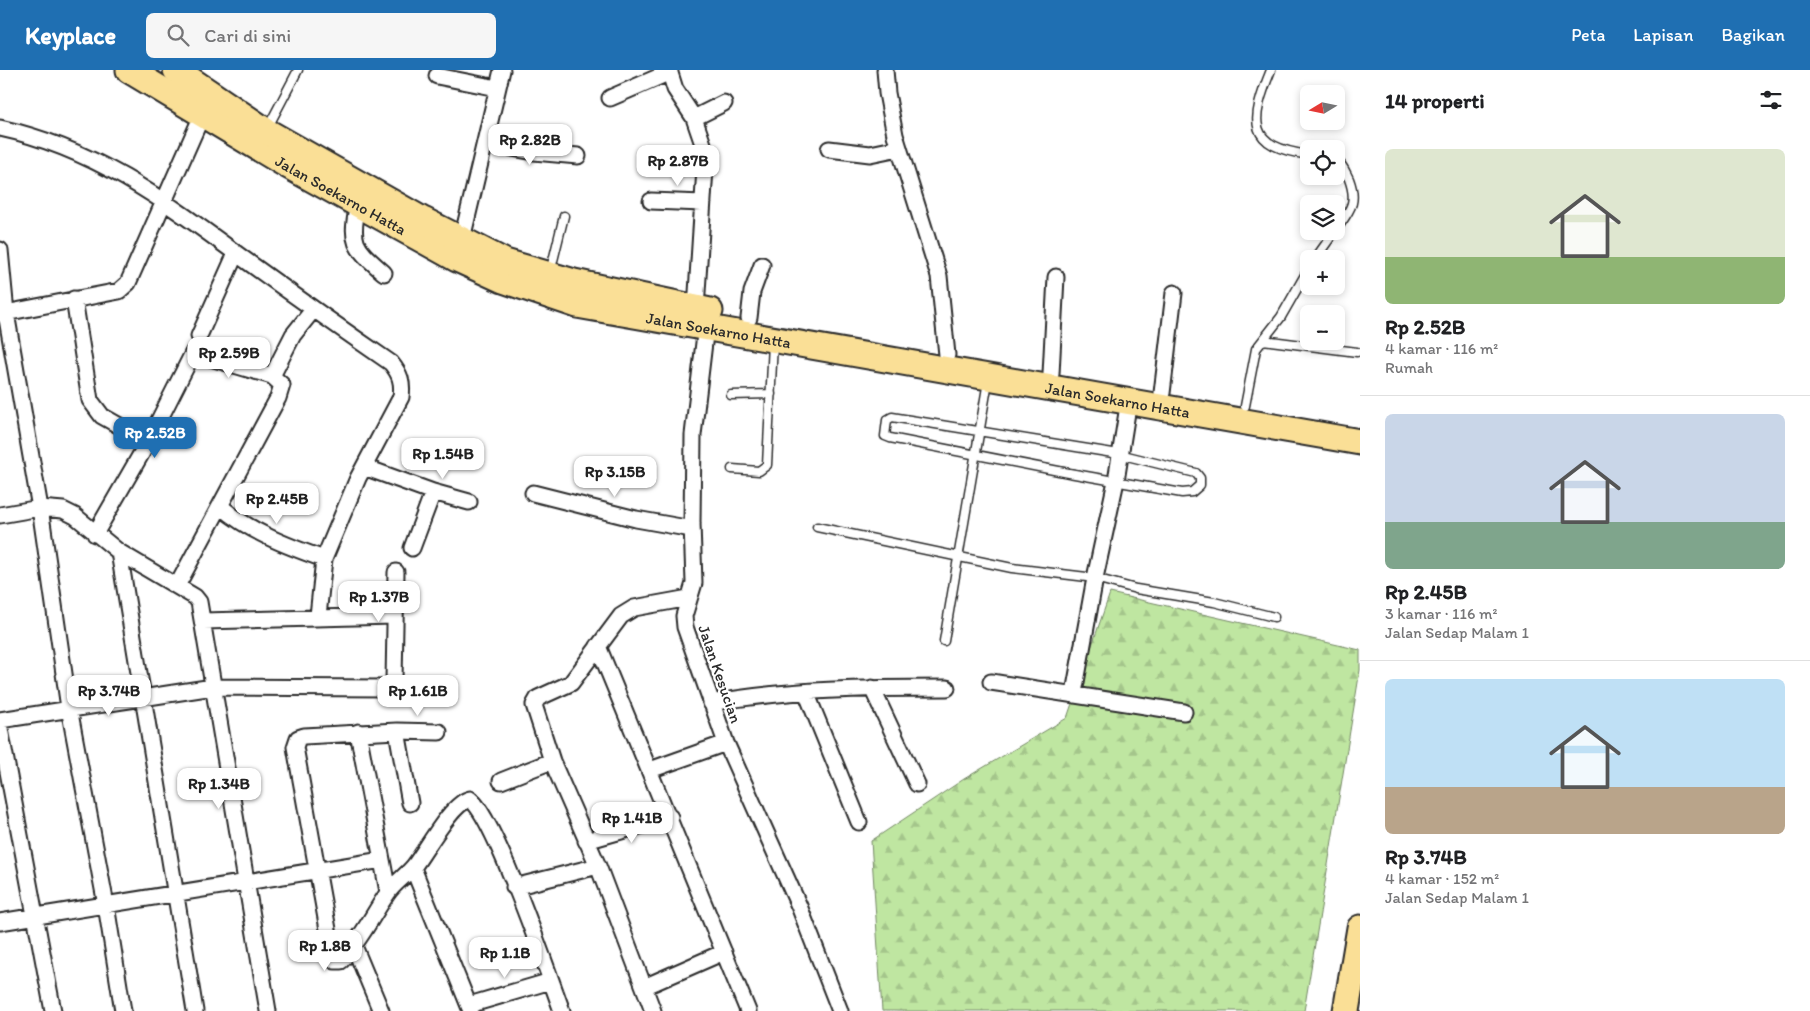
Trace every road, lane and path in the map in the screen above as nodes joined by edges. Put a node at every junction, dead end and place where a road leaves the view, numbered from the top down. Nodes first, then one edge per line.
1 (129, 70) edge
2 (298, 70) edge
3 (502, 70) edge
4 (885, 70) edge
5 (1271, 70) edge
6 (669, 71) edge
7 (188, 74) edge
8 (437, 76) dead end
9 (497, 88) junction
10 (610, 98) dead end
11 (724, 103) dead end
12 (203, 113) junction
13 (694, 118) junction
14 (0, 128) edge
15 (266, 131) junction
16 (486, 142) junction
17 (899, 148) junction
18 (829, 149) dead end
19 (1300, 153) edge
20 (578, 156) dead end
21 (1345, 170) edge
22 (166, 201) junction
23 (651, 201) dead end
24 (703, 203) junction
25 (358, 205) junction
26 (564, 216) dead end
27 (1345, 216) edge
28 (462, 239) junction
29 (0, 250) edge
30 (236, 252) junction
31 (762, 265) dead end
32 (384, 273) dead end
33 (549, 275) junction
34 (1056, 277) dead end
35 (1300, 284) edge
36 (1174, 293) dead end
37 (74, 299) junction
38 (313, 310) junction
39 (3, 313) edge
40 (701, 317) junction
41 (749, 318) junction
42 (199, 336) dead end
43 (773, 339) junction
44 (1263, 340) junction
45 (1357, 352) dead end
46 (947, 355) junction
47 (1050, 374) junction
48 (272, 376) junction
49 (989, 378) junction
50 (1162, 392) junction
51 (771, 394) junction
52 (731, 395) dead end
53 (1128, 400) junction
54 (1245, 406) junction
55 (1360, 426) edge
56 (978, 431) junction
57 (148, 442) junction
58 (1360, 442) edge
59 (975, 454) junction
60 (1119, 454) junction
61 (364, 467) junction
62 (732, 469) dead end
63 (1116, 481) junction
64 (433, 492) junction
65 (533, 493) dead end
66 (469, 502) dead end
67 (220, 506) junction
68 (40, 508) junction
69 (0, 515) edge
70 (817, 527) dead end
71 (692, 529) junction
72 (95, 534) junction
73 (412, 548) dead end
74 (119, 552) junction
75 (957, 557) junction
76 (324, 559) junction
77 (396, 572) dead end
78 (1094, 578) junction
79 (177, 586) junction
80 (689, 598) junction
81 (318, 616) junction
82 (394, 616) junction
83 (1274, 617) dead end
84 (203, 621) junction
85 (944, 641) dead end
86 (598, 646) junction
87 (991, 682) dead end
88 (213, 687) junction
89 (872, 688) junction
90 (947, 688) dead end
91 (806, 692) junction
92 (1074, 693) junction
93 (142, 696) junction
94 (711, 703) junction
95 (69, 708) junction
96 (1184, 712) dead end
97 (0, 720) edge
98 (0, 729) edge
99 (397, 731) junction
100 (358, 732) junction
101 (439, 732) dead end
102 (726, 743) junction
103 (552, 761) junction
104 (650, 770) junction
105 (502, 781) dead end
106 (917, 784) dead end
107 (410, 803) dead end
108 (670, 818) junction
109 (859, 822) dead end
110 (586, 841) junction
111 (382, 860) junction
112 (598, 866) junction
113 (413, 868) junction
114 (317, 870) junction
115 (246, 882) junction
116 (514, 886) junction
117 (388, 892) junction
118 (174, 893) junction
119 (106, 905) junction
120 (34, 917) junction
121 (0, 922) edge
122 (1360, 928) edge
123 (354, 946) junction
124 (724, 952) junction
125 (551, 981) junction
126 (644, 987) junction
127 (470, 1008) edge
128 (648, 1010) edge
129 (53, 1011) edge
130 (123, 1011) edge
131 (195, 1011) edge
132 (268, 1011) edge
133 (381, 1011) edge
134 (562, 1011) edge
135 (748, 1011) edge
136 (840, 1011) edge
137 (1346, 1011) edge

1 - 12 highway, Jalan Soekarno Hatta
2 - 15 lane
3 - 9 street
4 - 17 street
5 - 19 lane
6 - 10 street
6 - 13 street, Jalan Kesucian
7 - 15 highway, Jalan Soekarno Hatta
8 - 9 street
9 - 16 street
11 - 13 street
12 - 22 street
12 - 25 highway, Jalan Soekarno Hatta
13 - 24 street, Jalan Kesucian
14 - 22 street
15 - 28 highway, Jalan Soekarno Hatta
16 - 20 street
16 - 28 street
17 - 18 street
17 - 46 street
21 - 27 lane
22 - 30 street
22 - 37 street
23 - 24 street
24 - 40 street, Jalan Kesucian
25 - 32 street
25 - 40 highway, Jalan Soekarno Hatta
26 - 33 lane
28 - 33 highway, Jalan Soekarno Hatta
29 - 39 street
30 - 38 street
30 - 42 street
31 - 41 street
33 - 40 highway, Jalan Soekarno Hatta
34 - 47 street
35 - 44 lane
36 - 50 street
37 - 39 street
37 - 57 street
38 - 48 street
38 - 61 street
39 - 68 street
40 - 41 highway, Jalan Soekarno Hatta
40 - 43 highway, Jalan Soekarno Hatta
40 - 71 street, Jalan Kesucian
41 - 46 highway, Jalan Soekarno Hatta
43 - 49 highway, Jalan Soekarno Hatta
43 - 51 lane
44 - 45 lane
44 - 54 lane
46 - 47 highway, Jalan Soekarno Hatta
47 - 50 highway, Jalan Soekarno Hatta
48 - 57 street
48 - 67 street
49 - 53 highway, Jalan Soekarno Hatta
49 - 56 lane
50 - 54 highway, Jalan Soekarno Hatta
51 - 52 lane
51 - 62 lane
53 - 58 highway, Jalan Soekarno Hatta
53 - 60 street
54 - 55 highway, Jalan Soekarno Hatta
56 - 59 lane
56 - 59 lane
56 - 60 lane
57 - 72 street
59 - 63 lane
59 - 75 lane
60 - 63 street
60 - 63 lane
61 - 64 street
61 - 76 street
63 - 78 street
64 - 66 street
64 - 73 street
65 - 71 street
67 - 76 street
67 - 79 street
68 - 69 street
68 - 72 street
68 - 95 street
70 - 75 lane
71 - 80 street, Jalan Kesucian
72 - 74 street
74 - 79 street
74 - 93 street
75 - 78 lane
75 - 85 lane
76 - 81 street
77 - 82 street
78 - 83 lane
78 - 92 street
79 - 84 street
80 - 86 street
80 - 94 street, Jalan Kesucian
81 - 82 street
81 - 84 street
82 - 88 street
84 - 88 street
86 - 103 street
86 - 104 street
87 - 92 street
88 - 93 street
88 - 115 street
89 - 90 street
89 - 91 street
89 - 106 street
91 - 94 street
91 - 109 street
92 - 96 street
93 - 95 street
93 - 118 street
94 - 102 street, Jalan Kesucian
95 - 97 street
95 - 119 street
98 - 120 street
99 - 100 street
99 - 101 street
99 - 107 street
100 - 111 street
100 - 114 street
102 - 104 street
102 - 136 street, Jalan Kesucian
103 - 105 street
103 - 110 street
104 - 108 street
108 - 110 street
108 - 124 street
110 - 112 street
111 - 114 street
111 - 117 street
112 - 116 street
112 - 126 street
113 - 116 street
113 - 117 street
113 - 127 street
114 - 115 street
114 - 123 street
115 - 118 street
115 - 132 street
116 - 125 street
117 - 123 street
118 - 119 street
118 - 131 street
119 - 120 street
119 - 130 street
120 - 121 street
120 - 129 street
122 - 137 highway
123 - 133 street
124 - 126 street
124 - 135 street
125 - 127 street
125 - 134 street
126 - 128 street

